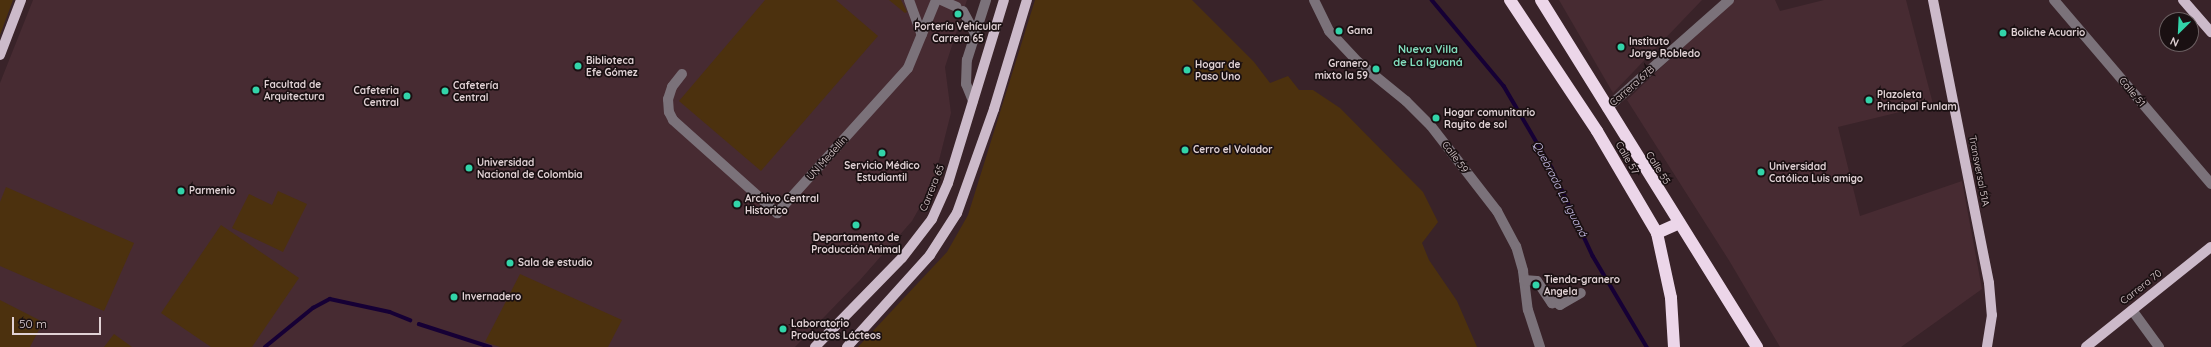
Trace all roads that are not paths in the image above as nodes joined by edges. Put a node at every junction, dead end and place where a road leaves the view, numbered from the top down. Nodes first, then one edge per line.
1 (21, 0) edge
2 (909, 0) edge
3 (936, 0) edge
4 (941, 0) edge
5 (986, 0) edge
6 (1004, 0) edge
7 (1027, 0) edge
8 (1314, 0) edge
9 (1510, 0) edge
10 (1541, 0) edge
11 (1729, 0) edge
12 (1933, 0) edge
13 (2054, 0) edge
14 (2184, 0) edge
15 (2211, 32) edge
16 (975, 34) junction
17 (922, 35) junction
18 (0, 56) edge
19 (682, 74) dead end
20 (973, 101) junction
21 (1607, 108) junction
22 (2211, 184) edge
23 (1679, 223) junction
24 (1657, 234) junction
25 (2211, 247) edge
26 (1524, 280) junction
27 (1580, 293) dead end
28 (2132, 310) junction
29 (816, 347) edge
30 (847, 347) edge
31 (1540, 347) edge
32 (1674, 347) edge
33 (1757, 347) edge
34 (1987, 347) edge
35 (2086, 347) edge
36 (2158, 347) edge

1 - 18 main road
2 - 17 street
3 - 17 street
4 - 16 street
5 - 16 street
6 - 20 main road, Carrera 65
7 - 30 main road
8 - 26 street, Calle 59
9 - 24 highway, Calle 57
10 - 21 highway, Calle 55
11 - 21 street, Carrera 67B
12 - 34 main road, Transversal 51A
13 - 22 street, Calle 51
14 - 15 main road
16 - 20 street
17 - 19 street, UN Medellín
20 - 29 main road, Carrera 65
21 - 23 highway, Calle 55
23 - 24 highway
23 - 33 highway, Calle 55
24 - 32 highway, Calle 57
25 - 28 main road, Carrera 70
26 - 27 street
26 - 31 street, Calle 59
28 - 35 main road, Carrera 70
28 - 36 street

